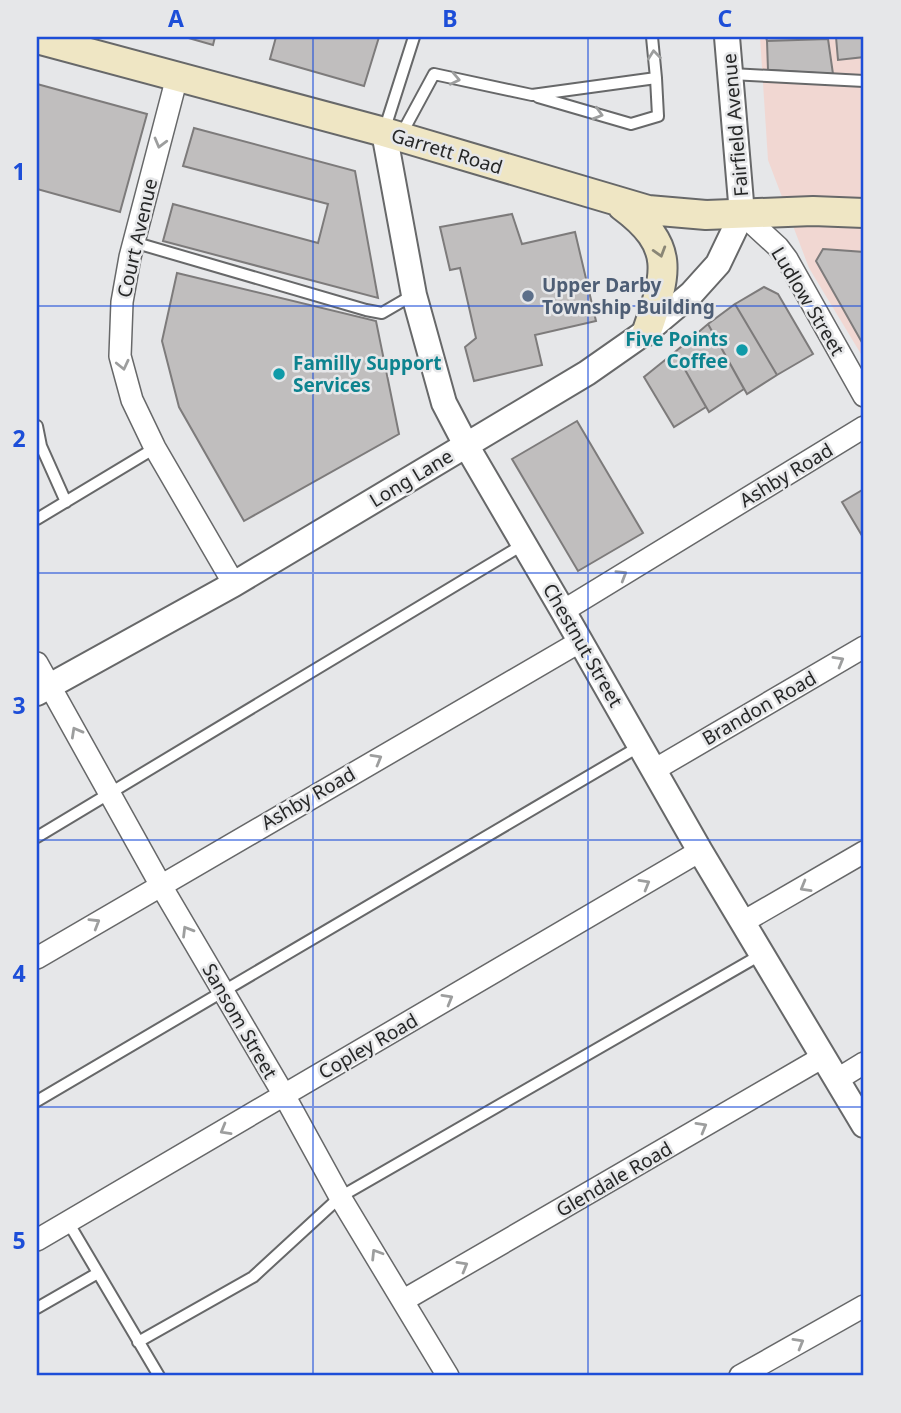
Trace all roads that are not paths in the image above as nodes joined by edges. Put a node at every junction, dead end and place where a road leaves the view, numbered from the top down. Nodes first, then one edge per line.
1 (414, 37) edge
2 (652, 37) edge
3 (727, 37) edge
4 (37, 39) edge
5 (731, 74) junction
6 (177, 77) junction
7 (656, 78) junction
8 (864, 81) edge
9 (532, 95) junction
10 (391, 135) junction
11 (617, 202) junction
12 (864, 213) edge
13 (742, 214) junction
14 (133, 242) junction
15 (414, 295) junction
16 (647, 331) junction
17 (864, 396) edge
18 (37, 426) edge
19 (864, 427) edge
20 (466, 445) junction
21 (155, 448) junction
22 (65, 502) junction
23 (37, 519) edge
24 (524, 544) junction
25 (234, 584) junction
26 (563, 611) junction
27 (581, 641) junction
28 (864, 647) edge
29 (37, 663) edge
30 (43, 689) edge
31 (640, 746) junction
32 (654, 770) junction
33 (110, 794) junction
34 (37, 836) edge
35 (700, 851) junction
36 (864, 852) edge
37 (160, 884) junction
38 (743, 922) junction
39 (762, 954) junction
40 (37, 958) edge
41 (223, 991) junction
42 (823, 1057) junction
43 (864, 1063) edge
44 (838, 1080) junction
45 (284, 1095) junction
46 (37, 1101) edge
47 (864, 1125) edge
48 (340, 1197) junction
49 (68, 1222) junction
50 (37, 1240) edge
51 (98, 1273) junction
52 (404, 1300) junction
53 (864, 1306) edge
54 (37, 1308) edge
55 (138, 1342) junction
56 (159, 1376) edge
57 (448, 1376) edge
58 (740, 1376) edge

1 - 10 lane
7 -> 2 lane
3 - 5 street, Fairfield Avenue
4 - 6 main road, Garrett Road
5 - 8 lane
5 - 13 street, Fairfield Avenue
6 - 10 main road, Garrett Road
6 -> 14 street, Court Avenue
7 - 9 lane
9 -> 7 lane
10 -> 9 lane
10 - 11 main road, Garrett Road
10 - 15 street, Chestnut Street
11 - 13 main road, Garrett Road
11 -> 16 main road
12 - 13 main road, Garrett Road
13 - 16 street, Long Lane
13 - 17 street, Ludlow Street
14 - 15 lane
14 -> 21 street, Court Avenue
15 - 20 street, Chestnut Street
16 - 20 street, Long Lane
18 - 22 lane
26 -> 19 street, Ashby Road
20 - 24 street, Chestnut Street
20 - 25 street, Long Lane
21 - 22 lane
21 - 25 street, Court Avenue
22 - 23 lane
24 - 26 street, Chestnut Street
24 - 33 lane
25 - 30 street, Long Lane
26 - 27 street, Chestnut Street
27 - 31 street, Chestnut Street
37 -> 27 street, Ashby Road
32 -> 28 street, Brandon Road
29 - 30 street, Sansom Street
33 -> 30 street, Sansom Street
31 - 32 street, Chestnut Street
31 - 41 lane
32 - 35 street, Chestnut Street
33 - 34 lane
33 - 37 street, Sansom Street
35 - 38 street, Chestnut Street
45 -> 35 street, Copley Road
36 -> 38 street
40 -> 37 street, Ashby Road
41 -> 37 street, Sansom Street
38 - 39 street, Chestnut Street
39 - 42 street, Chestnut Street
39 - 48 lane
41 - 45 street, Sansom Street
41 - 46 lane
42 - 44 street, Chestnut Street
52 -> 42 street, Glendale Road
43 - 44 street
44 - 47 street, Chestnut Street
45 - 48 street, Sansom Street
45 -> 49 street, Copley Road
52 -> 48 street, Sansom Street
48 - 55 lane
49 - 50 street, Copley Road
49 - 51 lane
51 - 54 lane
51 - 55 lane
52 - 57 street, Sansom Street
58 -> 53 street
55 - 56 lane

